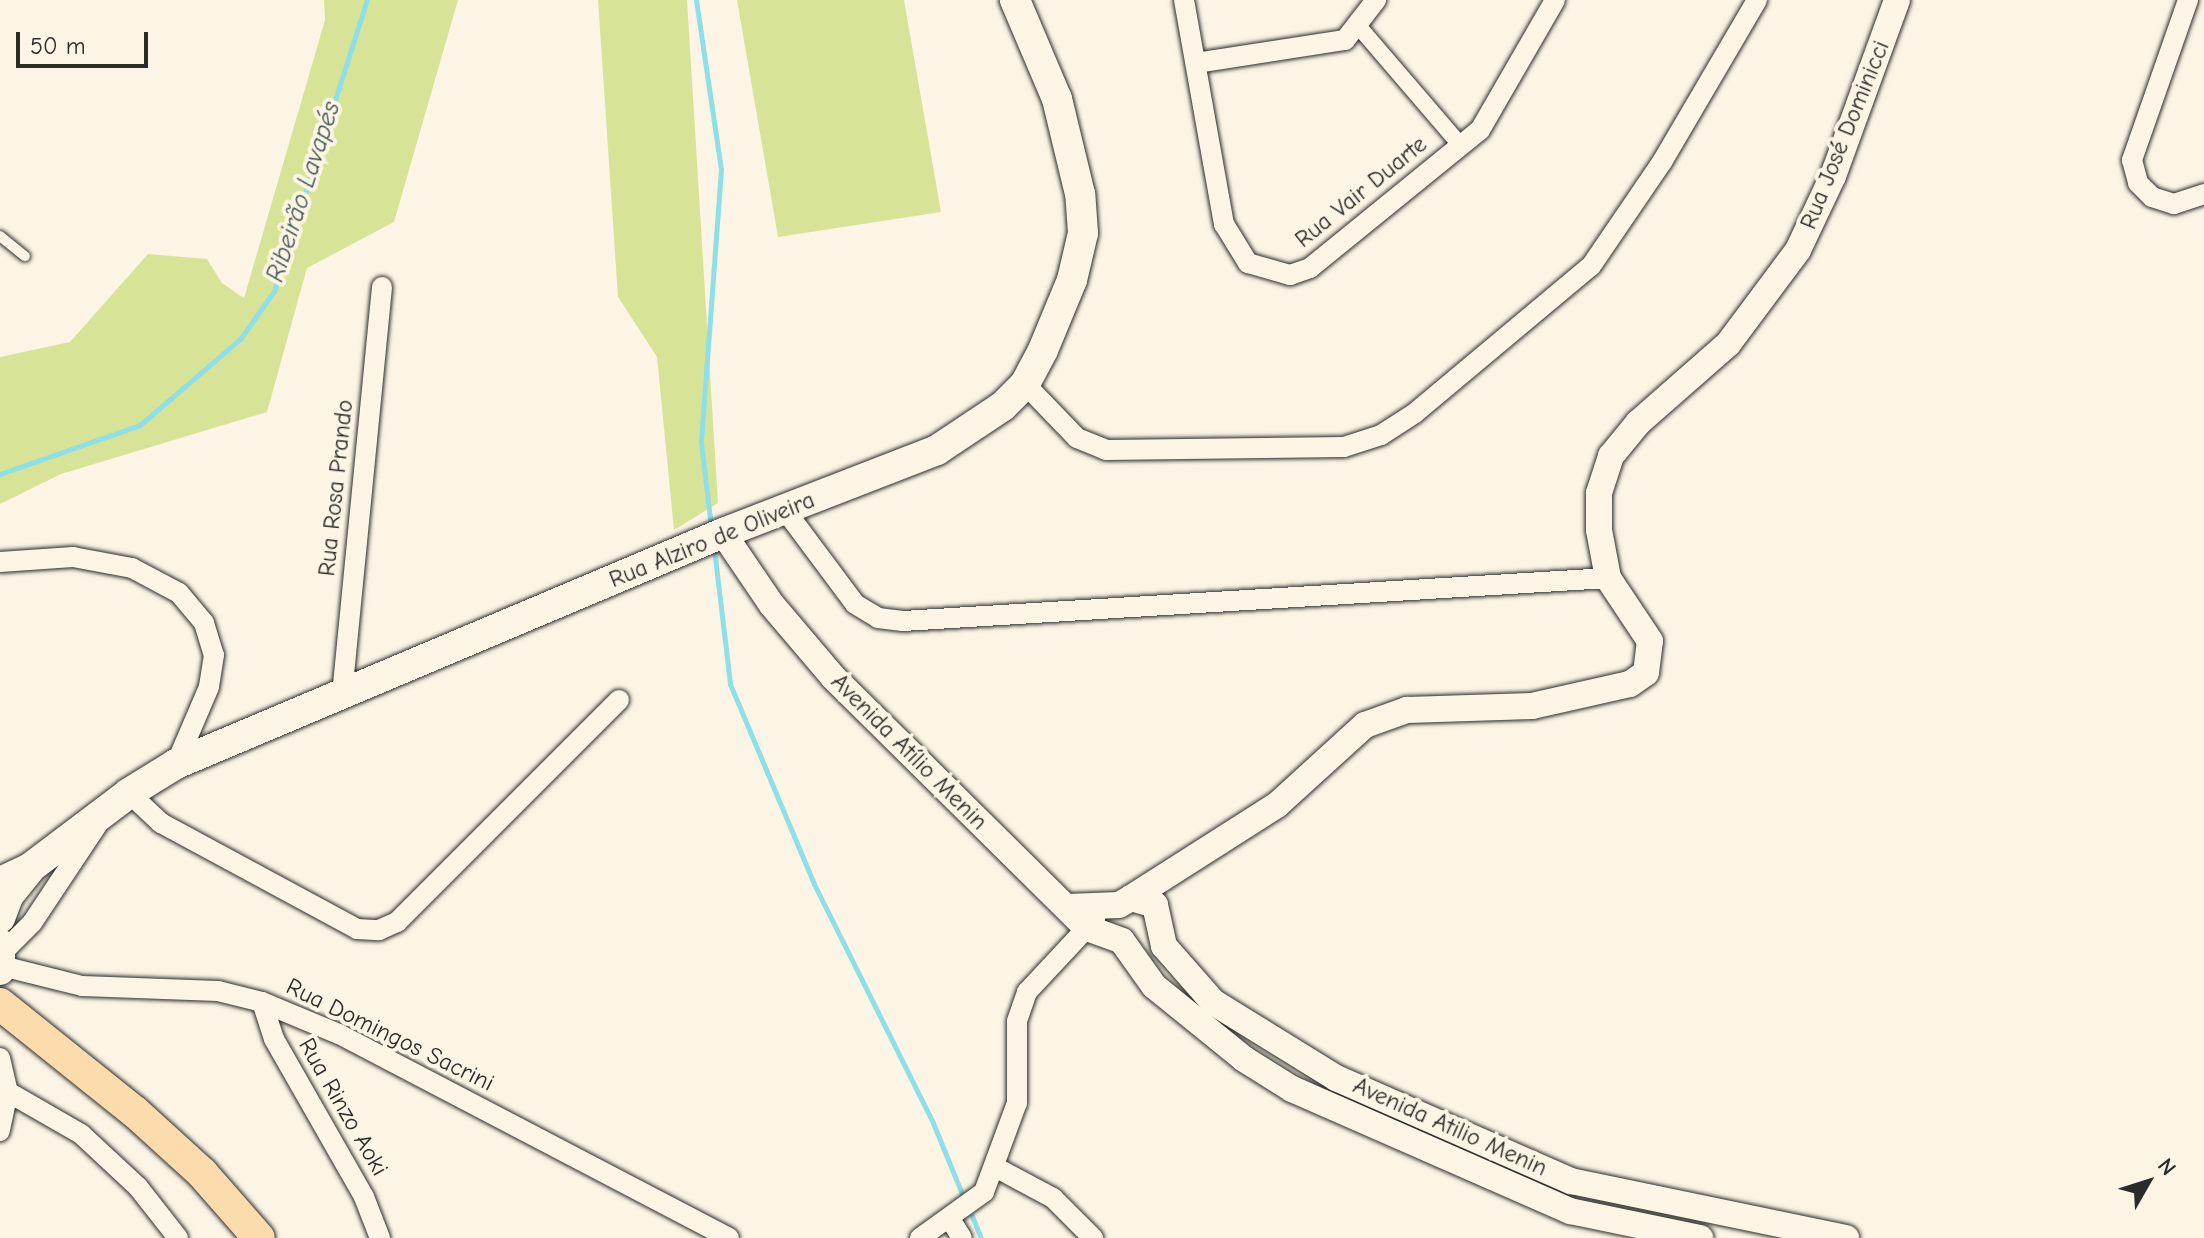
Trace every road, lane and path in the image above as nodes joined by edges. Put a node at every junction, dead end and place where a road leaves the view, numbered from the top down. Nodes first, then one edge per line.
1 (1015, 0) edge
2 (1184, 0) edge
3 (1376, 0) edge
4 (1555, 0) edge
5 (1757, 0) edge
6 (1897, 0) edge
7 (2188, 0) edge
8 (1360, 28) junction
9 (1196, 63) junction
10 (1461, 146) junction
11 (2204, 194) edge
12 (0, 236) edge
13 (25, 256) dead end
14 (382, 287) dead end
15 (1025, 384) junction
16 (785, 510) junction
17 (714, 537) junction
18 (0, 562) edge
19 (1608, 578) junction
20 (342, 695) junction
21 (619, 700) dead end
22 (176, 764) junction
23 (129, 793) junction
24 (104, 814) junction
25 (1194, 857) junction
26 (30, 868) junction
27 (0, 882) edge
28 (1120, 903) junction
29 (1067, 907) junction
30 (0, 918) edge
31 (1087, 928) junction
32 (1160, 929) junction
33 (1122, 941) junction
34 (1, 958) edge
35 (262, 1002) junction
36 (0, 1004) edge
37 (0, 1032) edge
38 (0, 1058) edge
39 (63, 1059) junction
40 (8, 1092) junction
41 (0, 1131) edge
42 (995, 1167) junction
43 (950, 1219) junction
44 (178, 1238) edge
45 (259, 1238) edge
46 (380, 1238) edge
47 (729, 1238) edge
48 (920, 1238) edge
49 (962, 1238) edge
50 (1093, 1238) edge
51 (1700, 1238) edge
52 (1846, 1238) edge

1 - 15 main road, Rua Alziro de Oliveira
2 - 9 street, Rua Vair Duarte
3 - 8 street
4 - 10 street, Rua Vair Duarte
5 - 15 street
6 - 19 street, Rua José Dominicci
7 - 11 street
8 - 9 street
8 - 10 street
9 - 10 street, Rua Vair Duarte
12 - 13 lane
14 - 20 street, Rua Rosa Prando
15 - 16 main road, Rua Alziro de Oliveira
16 - 17 main road, Rua Alziro de Oliveira
16 - 19 street
17 - 20 main road, Rua Alziro de Oliveira
17 - 29 street, Avenida Atílio Menin
18 - 22 street
19 - 25 street
20 - 22 main road, Rua Alziro de Oliveira
21 - 23 street
22 - 23 main road, Rua Alziro de Oliveira
23 - 24 main road, Rua Alziro de Oliveira
24 - 26 main road, Rua Alziro de Oliveira
24 - 34 street
25 - 28 street
25 - 32 street
26 - 27 main road, Rua Alziro de Oliveira
26 - 30 main road, Rua Alziro de Oliveira
28 - 29 street
28 - 31 street
28 - 32 street, Avenida Atilio Menin
28 - 33 street
29 - 31 street, Avenida Atílio Menin
31 - 33 street, Avenida Atílio Menin
31 - 42 street
32 - 33 street
32 - 52 street, Avenida Atilio Menin
33 - 51 street, Avenida Atilio Menin
34 - 35 street, Rua Domingos Sacrini
35 - 46 street, Rua Rinzo Aoki
35 - 47 street, Rua Domingos Sacrini
36 - 39 main road
37 - 39 main road
38 - 40 street
39 - 45 main road
40 - 41 street
40 - 44 street
42 - 43 street
42 - 50 street
43 - 48 street
43 - 49 street

